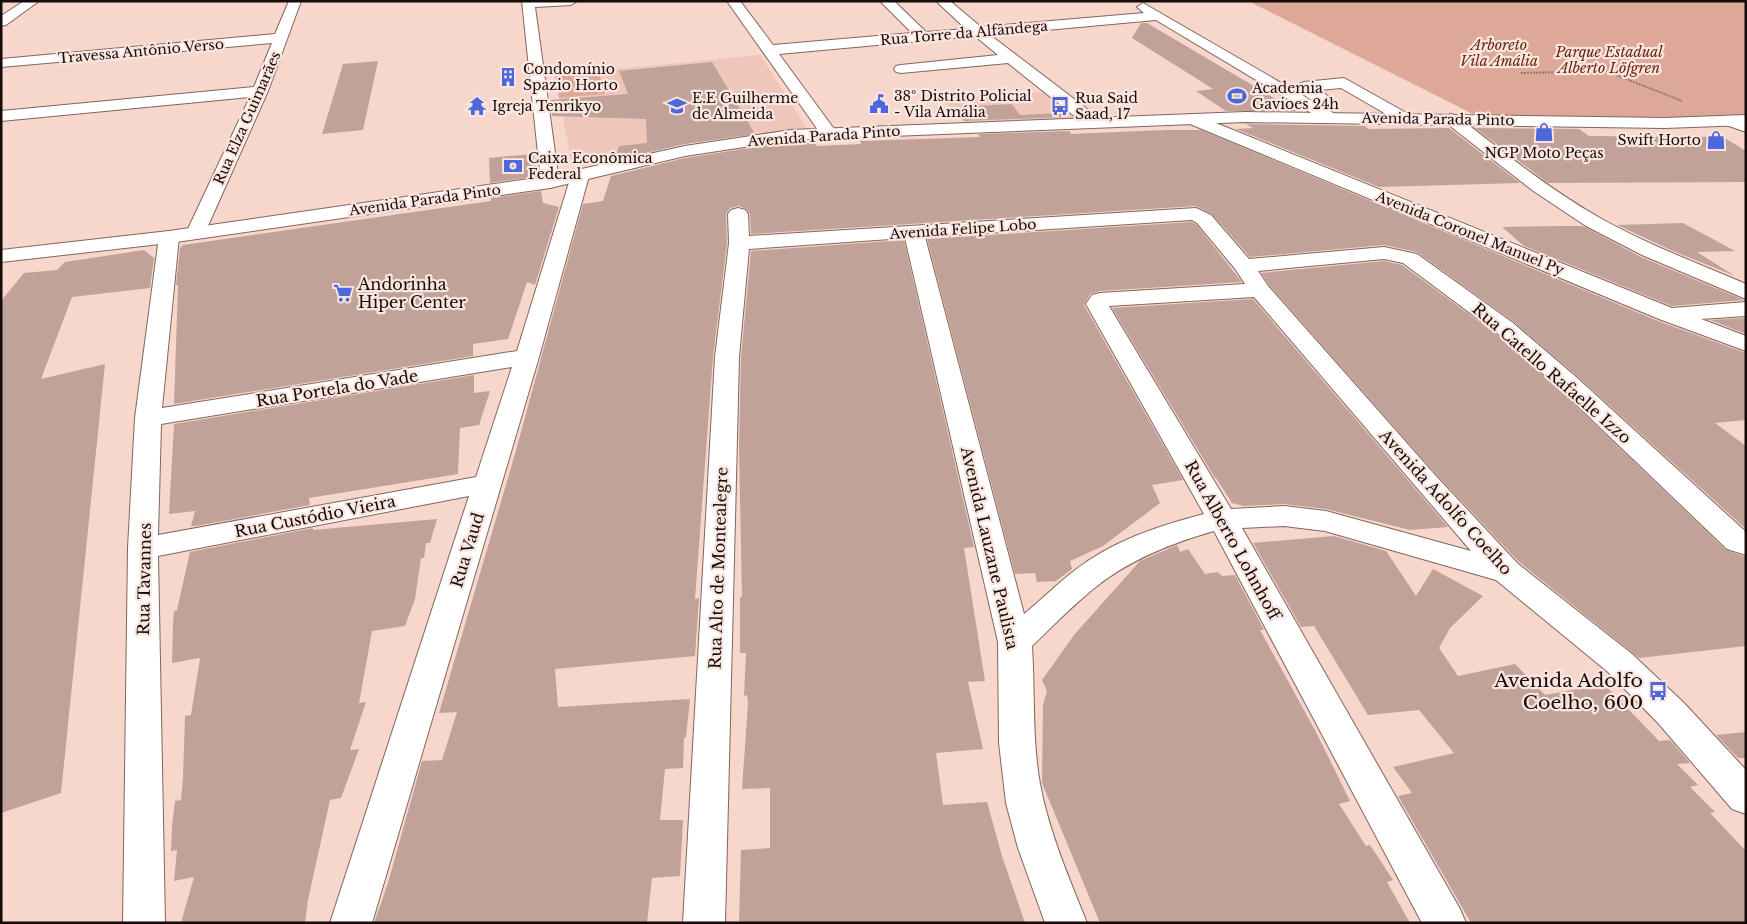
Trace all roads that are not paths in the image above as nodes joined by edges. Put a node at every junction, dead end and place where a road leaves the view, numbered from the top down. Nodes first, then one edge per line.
1 (33, 1) edge
2 (295, 1) edge
3 (571, 1) edge
4 (733, 1) edge
5 (886, 1) edge
6 (942, 1) edge
7 (1133, 1) edge
8 (528, 3) edge
9 (1158, 16) junction
10 (1, 22) edge
11 (978, 32) junction
12 (923, 37) junction
13 (282, 38) junction
14 (770, 50) junction
15 (274, 56) junction
16 (255, 58) dead end
17 (1011, 58) junction
18 (1, 63) edge
19 (901, 69) dead end
20 (1026, 70) junction
21 (968, 77) dead end
22 (260, 91) junction
23 (1329, 117) junction
24 (1352, 117) junction
25 (4, 118) edge
26 (1404, 118) junction
27 (1451, 119) junction
28 (1196, 120) junction
29 (1093, 122) junction
30 (1741, 123) edge
31 (829, 133) junction
32 (580, 176) junction
33 (550, 182) junction
34 (1187, 214) joint
35 (738, 228) joint
36 (914, 232) junction
37 (183, 235) junction
38 (1, 256) edge
39 (1252, 278) junction
40 (1746, 292) edge
41 (1746, 309) edge
42 (1667, 314) junction
43 (1746, 344) edge
44 (526, 357) junction
45 (148, 418) junction
46 (487, 484) junction
47 (1222, 519) junction
48 (1746, 545) edge
49 (144, 548) junction
50 (1507, 572) junction
51 (1015, 642) junction
52 (1746, 796) edge
53 (144, 923) edge
54 (351, 923) edge
55 (704, 923) edge
56 (1066, 923) edge
57 (1445, 923) edge

1 - 10 street
2 - 13 street, Rua Elza Guimarães
3 - 8 street
4 - 14 street
5 - 12 street
6 - 11 street
7 - 9 street
8 - 33 street
9 - 11 street, Rua Torre da Alfândega
9 - 23 street
11 - 12 street, Rua Torre da Alfândega
11 - 17 street
12 - 14 street, Rua Torre da Alfândega
13 - 15 street, Rua Elza Guimarães
13 - 18 street, Travessa Antônio Verso
14 - 31 street
15 - 16 street
15 - 22 street, Rua Elza Guimarães
17 - 19 street
17 - 20 street
20 - 21 street
20 - 29 street
22 - 25 street
22 - 37 street, Rua Elza Guimarães
23 - 24 street, Avenida Parada Pinto
23 - 28 street, Avenida Parada Pinto
24 - 26 street, Avenida Parada Pinto
24 - 26 street
26 - 27 street, Avenida Parada Pinto
27 - 30 street, Avenida Parada Pinto
27 - 40 street
28 - 29 street, Avenida Parada Pinto
28 - 42 street, Avenida Coronel Manuel Py
29 - 31 street, Avenida Parada Pinto
31 - 32 street, Avenida Parada Pinto
32 - 33 street, Avenida Parada Pinto
32 - 44 street, Rua Vaud
33 - 37 street, Avenida Parada Pinto
34 - 36 street, Avenida Felipe Lobo
34 - 39 street, Avenida Adolfo Coelho
35 - 36 street, Avenida Felipe Lobo
35 - 55 street, Rua Alto de Montealegre
36 - 51 street, Avenida Lauzane Paulista
37 - 38 street, Avenida Parada Pinto
37 - 45 street, Rua Tavannes
39 - 47 street, Rua Alberto Lohnhoff
39 - 48 street, Rua Catello Rafaelle Izzo
39 - 50 street, Avenida Adolfo Coelho
41 - 42 street
42 - 43 street, Avenida Coronel Manuel Py
44 - 45 street, Rua Portela do Vade
44 - 46 street, Rua Vaud
45 - 49 street, Rua Tavannes
46 - 49 street, Rua Custódio Vieira
46 - 54 street, Rua Vaud
47 - 50 street
47 - 51 street
47 - 57 street, Rua Alberto Lohnhoff
49 - 53 street, Rua Tavannes
50 - 52 street, Avenida Adolfo Coelho
51 - 56 street, Avenida Lauzane Paulista

